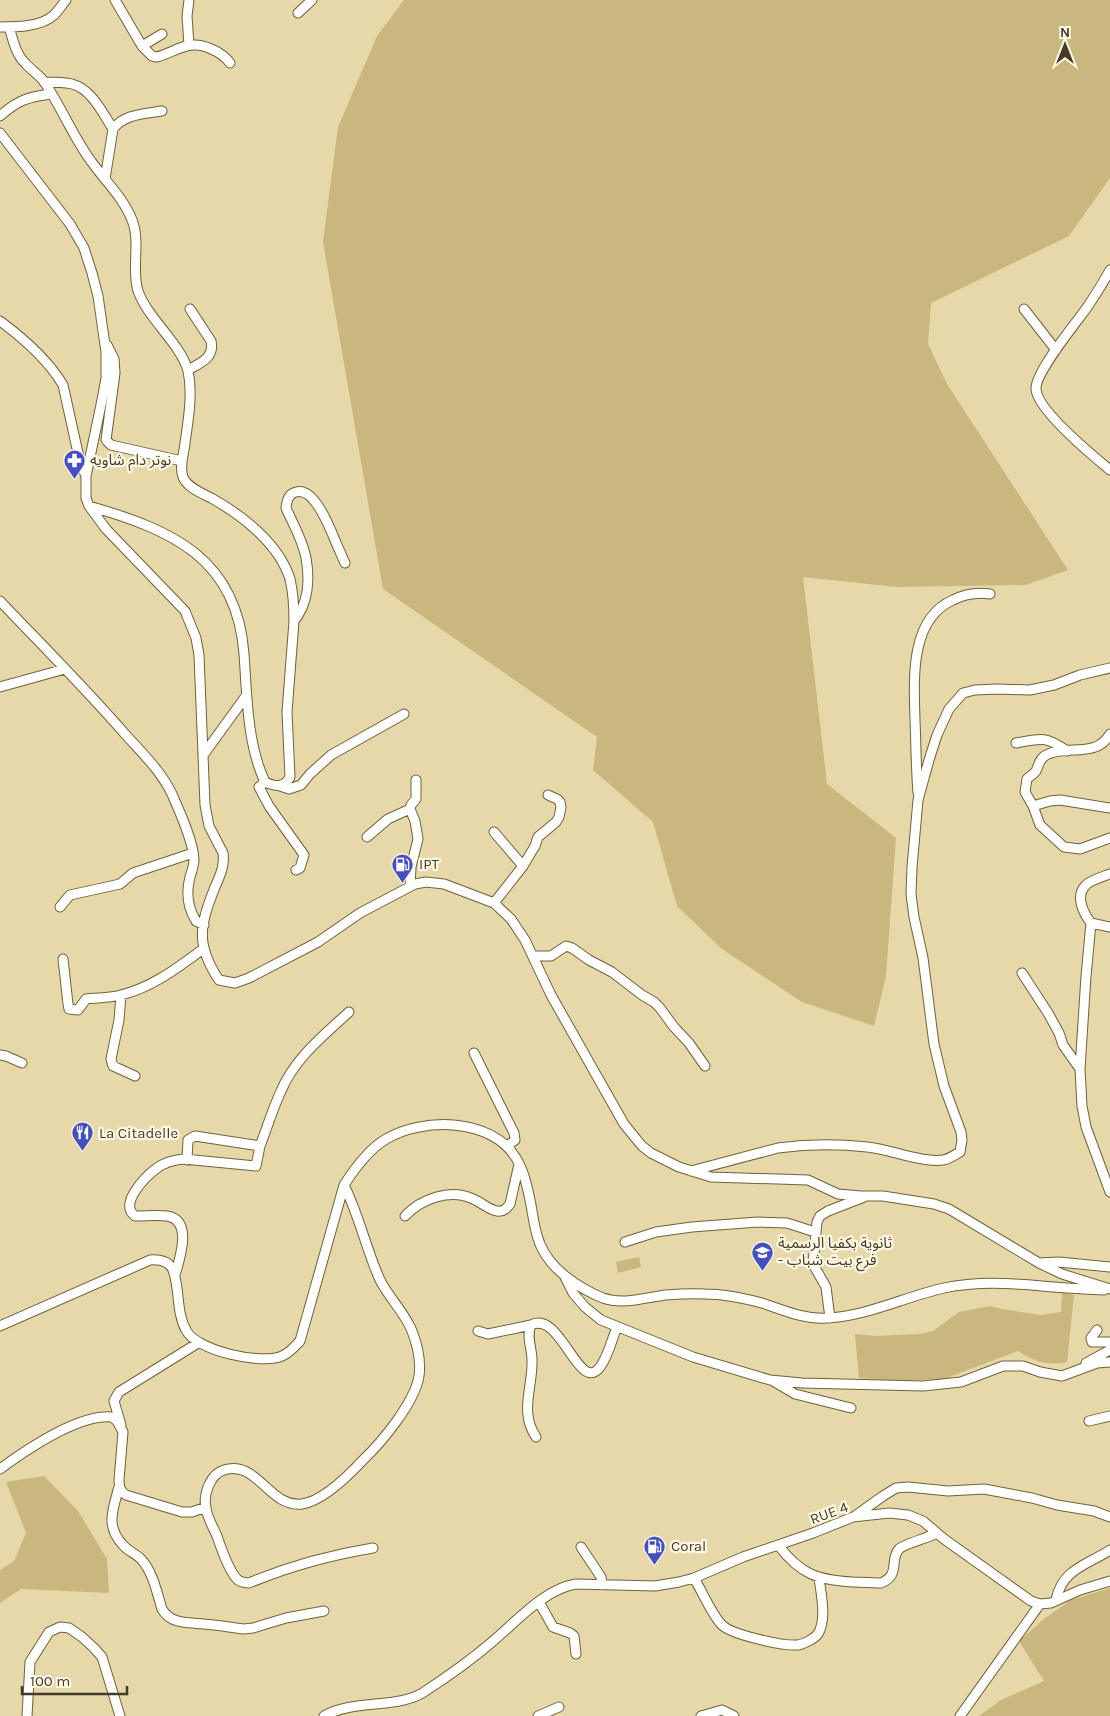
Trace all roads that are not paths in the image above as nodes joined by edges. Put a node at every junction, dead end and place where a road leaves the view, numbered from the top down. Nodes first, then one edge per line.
1 (66, 0) edge
2 (115, 0) edge
3 (189, 0) edge
4 (312, 0) edge
5 (59, 4) edge
6 (298, 13) dead end
7 (4, 27) edge
8 (162, 34) dead end
9 (189, 45) junction
10 (142, 46) junction
11 (230, 63) dead end
12 (44, 82) junction
13 (51, 94) junction
14 (162, 111) dead end
15 (0, 116) edge
16 (113, 129) junction
17 (0, 133) edge
18 (106, 178) junction
19 (1110, 270) edge
20 (190, 309) dead end
21 (1024, 309) dead end
22 (0, 321) edge
23 (105, 342) junction
24 (1056, 350) junction
25 (188, 370) junction
26 (182, 461) junction
27 (1110, 470) edge
28 (86, 476) junction
29 (89, 506) junction
30 (345, 563) dead end
31 (990, 594) dead end
32 (0, 601) edge
33 (294, 621) junction
34 (1110, 668) edge
35 (65, 669) junction
36 (0, 687) edge
37 (246, 696) junction
38 (404, 714) dead end
39 (1110, 734) edge
40 (1016, 743) dead end
41 (1067, 751) junction
42 (204, 754) junction
43 (416, 780) dead end
44 (265, 782) junction
45 (280, 786) junction
46 (548, 795) dead end
47 (918, 800) junction
48 (1033, 806) junction
49 (1110, 808) edge
50 (410, 809) junction
51 (494, 832) dead end
52 (367, 836) dead end
53 (1110, 838) edge
54 (193, 853) junction
55 (523, 866) junction
56 (296, 870) dead end
57 (1110, 874) edge
58 (410, 886) junction
59 (494, 903) junction
60 (60, 907) dead end
61 (1091, 923) junction
62 (204, 925) junction
63 (1110, 926) edge
64 (203, 949) junction
65 (533, 956) junction
66 (63, 959) dead end
67 (1022, 973) dead end
68 (120, 995) junction
69 (349, 1012) dead end
70 (474, 1053) dead end
71 (0, 1055) edge
72 (22, 1063) dead end
73 (705, 1066) dead end
74 (1080, 1069) junction
75 (135, 1076) dead end
76 (260, 1146) junction
77 (507, 1146) junction
78 (187, 1160) junction
79 (519, 1164) junction
80 (691, 1171) junction
81 (344, 1185) junction
82 (1110, 1192) edge
83 (867, 1195) junction
84 (405, 1216) dead end
85 (815, 1232) junction
86 (625, 1242) dead end
87 (1039, 1263) junction
88 (1110, 1267) edge
89 (175, 1275) junction
90 (565, 1276) junction
91 (1110, 1290) edge
92 (830, 1318) junction
93 (531, 1325) junction
94 (0, 1326) edge
95 (617, 1327) junction
96 (1097, 1330) dead end
97 (478, 1332) dead end
98 (1110, 1342) edge
99 (198, 1343) junction
100 (1110, 1350) edge
101 (1110, 1362) edge
102 (1068, 1375) junction
103 (770, 1380) junction
104 (851, 1408) dead end
105 (1110, 1416) edge
106 (1088, 1421) dead end
107 (122, 1428) junction
108 (536, 1437) dead end
109 (0, 1469) edge
110 (119, 1487) junction
111 (206, 1507) junction
112 (853, 1517) junction
113 (1110, 1518) edge
114 (936, 1533) junction
115 (778, 1545) junction
116 (581, 1547) dead end
117 (373, 1548) dead end
118 (1110, 1550) edge
119 (694, 1578) junction
120 (819, 1578) junction
121 (1110, 1581) edge
122 (602, 1585) junction
123 (1056, 1600) junction
124 (539, 1602) junction
125 (1040, 1604) junction
126 (324, 1611) dead end
127 (576, 1654) dead end
128 (559, 1707) dead end
129 (27, 1716) edge
130 (120, 1716) edge
131 (324, 1716) edge
132 (538, 1716) edge
133 (701, 1716) edge
134 (734, 1716) edge
135 (960, 1716) edge

1 - 5 street
2 - 10 street
3 - 9 street
4 - 6 street
5 - 7 street
7 - 12 street
8 - 10 street
9 - 10 street
9 - 11 street
12 - 13 street
12 - 16 street
13 - 15 street
13 - 18 street
14 - 16 street
16 - 18 street
17 - 23 street
18 - 25 street
19 - 24 street
20 - 25 street
21 - 24 street
22 - 28 street
23 - 26 street
23 - 28 street
24 - 27 street
25 - 26 street
26 - 33 street
28 - 29 street
29 - 37 street
29 - 42 street
30 - 33 street
31 - 47 street
32 - 35 street
33 - 45 street
34 - 47 street
35 - 36 street
35 - 54 street
37 - 42 street
37 - 44 street
38 - 45 street
39 - 41 street
40 - 41 street
41 - 48 street
42 - 62 street
43 - 50 street
44 - 45 street
44 - 56 street
46 - 55 street
47 - 80 street
48 - 49 street
48 - 53 street
50 - 52 street
50 - 58 street
51 - 55 street
54 - 60 street
54 - 62 street
55 - 59 street
57 - 61 street
58 - 59 street
58 - 64 street
59 - 65 street
61 - 63 street
61 - 74 street
62 - 64 street
64 - 68 street
65 - 73 street
65 - 80 street
66 - 68 street
67 - 74 street
68 - 75 street
69 - 76 street
70 - 77 street
71 - 72 street
74 - 82 street
76 - 78 street
76 - 78 street
77 - 79 street
77 - 81 street
78 - 89 street
79 - 84 street
79 - 90 street
80 - 83 street
81 - 99 street
81 - 111 street
83 - 85 street
83 - 87 street
85 - 86 street
85 - 92 street
87 - 88 street
87 - 91 street
89 - 94 street
89 - 99 street
90 - 92 street
90 - 95 street
91 - 92 street
93 - 95 street
93 - 97 street
93 - 108 street
95 - 103 street
96 - 98 street
99 - 107 street
100 - 102 street
101 - 102 street
102 - 103 street
103 - 104 street
105 - 106 street
107 - 109 street
107 - 110 street
110 - 111 street
110 - 126 street
111 - 117 street
112 - 113 street
112 - 114 street, RUE 4
112 - 115 street, RUE 4
114 - 120 street
114 - 125 street, RUE 4
115 - 119 street, RUE 4
115 - 120 street
116 - 122 street
118 - 123 street
119 - 120 street
119 - 122 street, RUE 4
121 - 123 street
122 - 124 street, RUE 4
123 - 125 street
124 - 127 street
124 - 131 street, RUE 4
125 - 135 street
128 - 132 street
129 - 130 street
133 - 134 street

